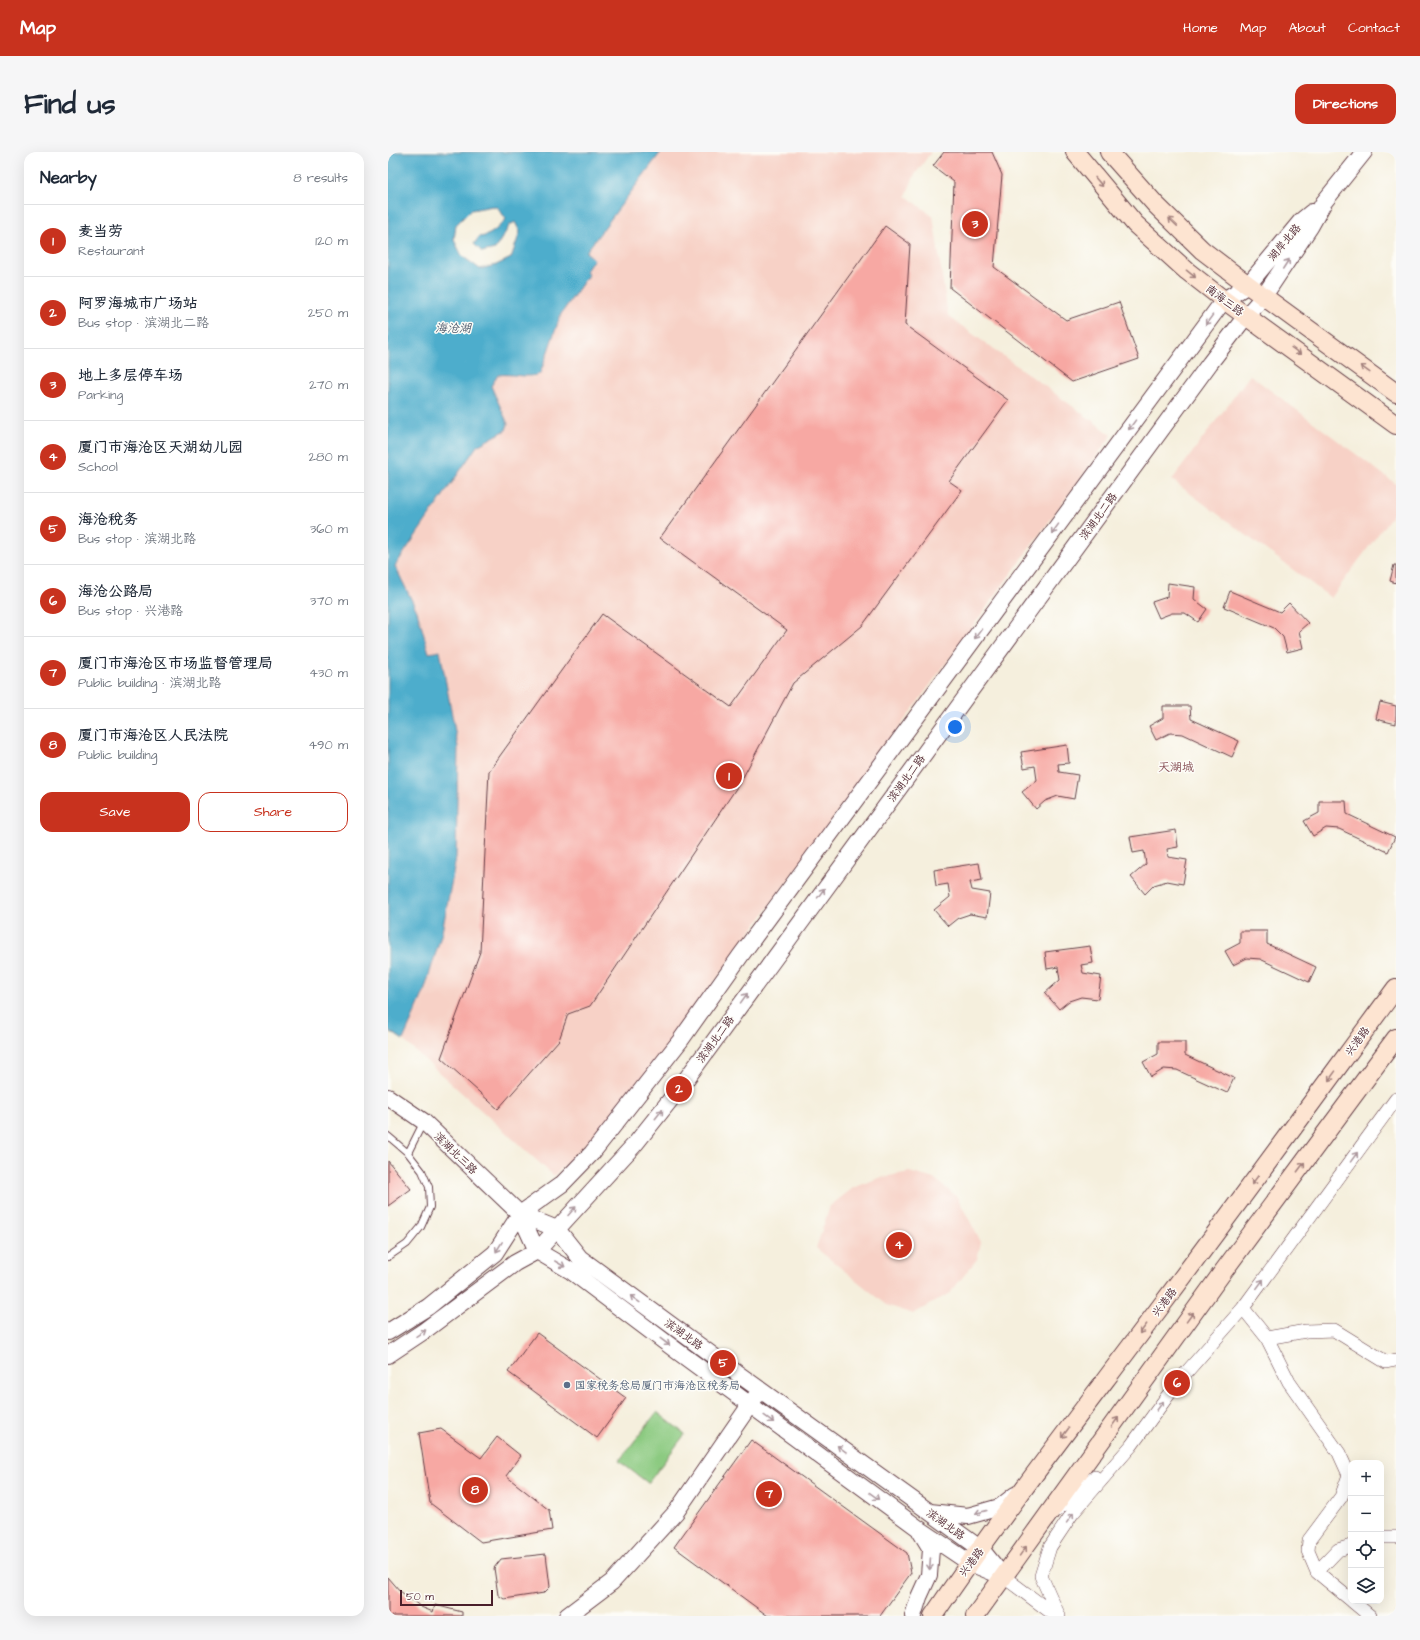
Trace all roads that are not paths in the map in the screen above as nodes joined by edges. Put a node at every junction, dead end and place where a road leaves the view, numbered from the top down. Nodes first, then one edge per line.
1 (1075, 152) edge
2 (1109, 152) edge
3 (1364, 152) edge
4 (1324, 202) junction
5 (1248, 285) junction
6 (1264, 296) junction
7 (1224, 300) junction
8 (1246, 316) junction
9 (1396, 393) edge
10 (1396, 424) edge
11 (1396, 988) edge
12 (1396, 1038) edge
13 (388, 1097) edge
14 (1396, 1099) edge
15 (423, 1121) junction
16 (388, 1136) edge
17 (408, 1153) junction
18 (520, 1214) junction
19 (557, 1229) junction
20 (537, 1250) junction
21 (388, 1257) edge
22 (1243, 1308) junction
23 (388, 1332) edge
24 (1268, 1338) junction
25 (388, 1355) edge
26 (1396, 1360) edge
27 (760, 1390) junction
28 (750, 1405) junction
29 (1131, 1446) junction
30 (1026, 1486) junction
31 (930, 1512) junction
32 (1041, 1525) junction
33 (918, 1528) junction
34 (1384, 1537) edge
35 (1396, 1537) edge
36 (1348, 1547) edge
37 (975, 1556) junction
38 (1317, 1572) junction
39 (1004, 1578) junction
40 (919, 1597) junction
41 (1348, 1597) edge
42 (1356, 1604) edge
43 (567, 1616) edge
44 (904, 1616) edge
45 (913, 1616) edge
46 (933, 1616) edge
47 (975, 1616) edge
48 (1056, 1616) edge
49 (1059, 1616) edge
50 (1370, 1616) edge

1 -> 7 main road, 南海三路
5 -> 2 main road
3 - 4 street, 湖岸北路
4 - 5 street, 湖岸北路
6 -> 4 street, 湖岸北路
5 - 6 main road
5 - 7 street
6 - 8 street, 滨湖北二路
9 -> 6 main road
7 - 8 main road, 南海三路
7 -> 18 street
8 -> 10 main road, 南海三路
19 -> 8 street, 滨湖北二路
11 -> 30 main road, 兴港路
32 -> 12 main road
13 - 15 street, 滨湖北三路
22 -> 14 street
15 - 17 lane
15 - 18 street, 滨湖北三路
16 - 17 lane
17 - 21 lane
18 - 19 street, 滨湖北路
18 - 20 street
18 -> 23 street
19 - 20 street, 滨湖北二路
27 -> 19 street, 滨湖北路
25 -> 20 street
20 -> 28 street, 滨湖北路
22 - 24 street
29 -> 22 street
24 - 26 street
24 - 38 street
27 - 28 street
31 -> 27 street, 滨湖北路
28 -> 33 street, 滨湖北路
28 - 43 street
29 - 32 street
49 -> 29 street
30 -> 31 street
30 - 37 main road, 兴港路
31 - 37 street, 滨湖北路
39 -> 32 main road
33 - 37 street, 滨湖北路
33 -> 40 street
34 - 35 street
36 - 38 street
37 - 39 street, 滨湖北路
37 - 46 main road, 兴港路
38 - 41 street
39 - 47 main road
39 - 48 street
40 - 44 street
40 - 45 street
42 - 50 street

